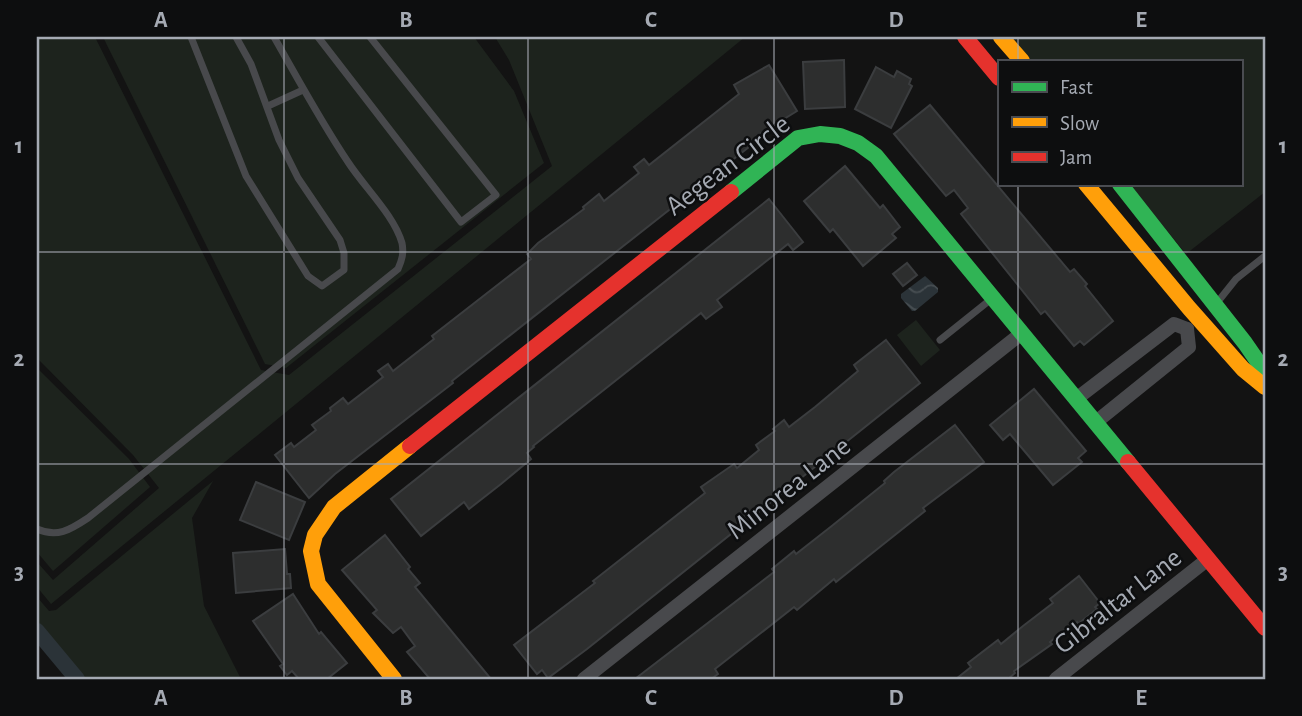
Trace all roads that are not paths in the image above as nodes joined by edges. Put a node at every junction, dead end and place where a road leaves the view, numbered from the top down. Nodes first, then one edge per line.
1 (191, 37) edge
2 (236, 37) edge
3 (274, 37) edge
4 (318, 37) edge
5 (370, 37) edge
6 (965, 37) edge
7 (1001, 37) edge
8 (1021, 60) edge
9 (998, 77) edge
10 (303, 90) junction
11 (268, 106) junction
12 (1088, 186) edge
13 (1122, 186) edge
14 (1265, 256) edge
15 (993, 297) junction
16 (1215, 304) junction
17 (1193, 324) junction
18 (1022, 333) junction
19 (940, 340) dead end
20 (1265, 372) edge
21 (1265, 387) edge
22 (1076, 399) junction
23 (1096, 422) junction
24 (37, 529) edge
25 (1208, 559) junction
26 (1265, 628) edge
27 (394, 679) edge
28 (584, 679) edge
29 (1056, 679) edge

1 - 11 lane
2 - 11 lane
3 - 10 lane
4 - 5 lane
6 - 9 street
7 - 8 street
10 - 11 lane
10 - 24 lane
12 - 17 street
13 - 16 street
14 - 16 lane
15 - 18 street, Aegean Circle
15 - 19 lane
15 - 27 street, Aegean Circle
16 - 17 lane
16 - 20 street
17 - 21 street
17 - 22 street
17 - 23 street
18 - 22 street, Aegean Circle
18 - 28 street, Minorea Lane
22 - 23 street, Aegean Circle
23 - 25 street, Aegean Circle
25 - 26 street, Aegean Circle
25 - 29 street, Gibraltar Lane

